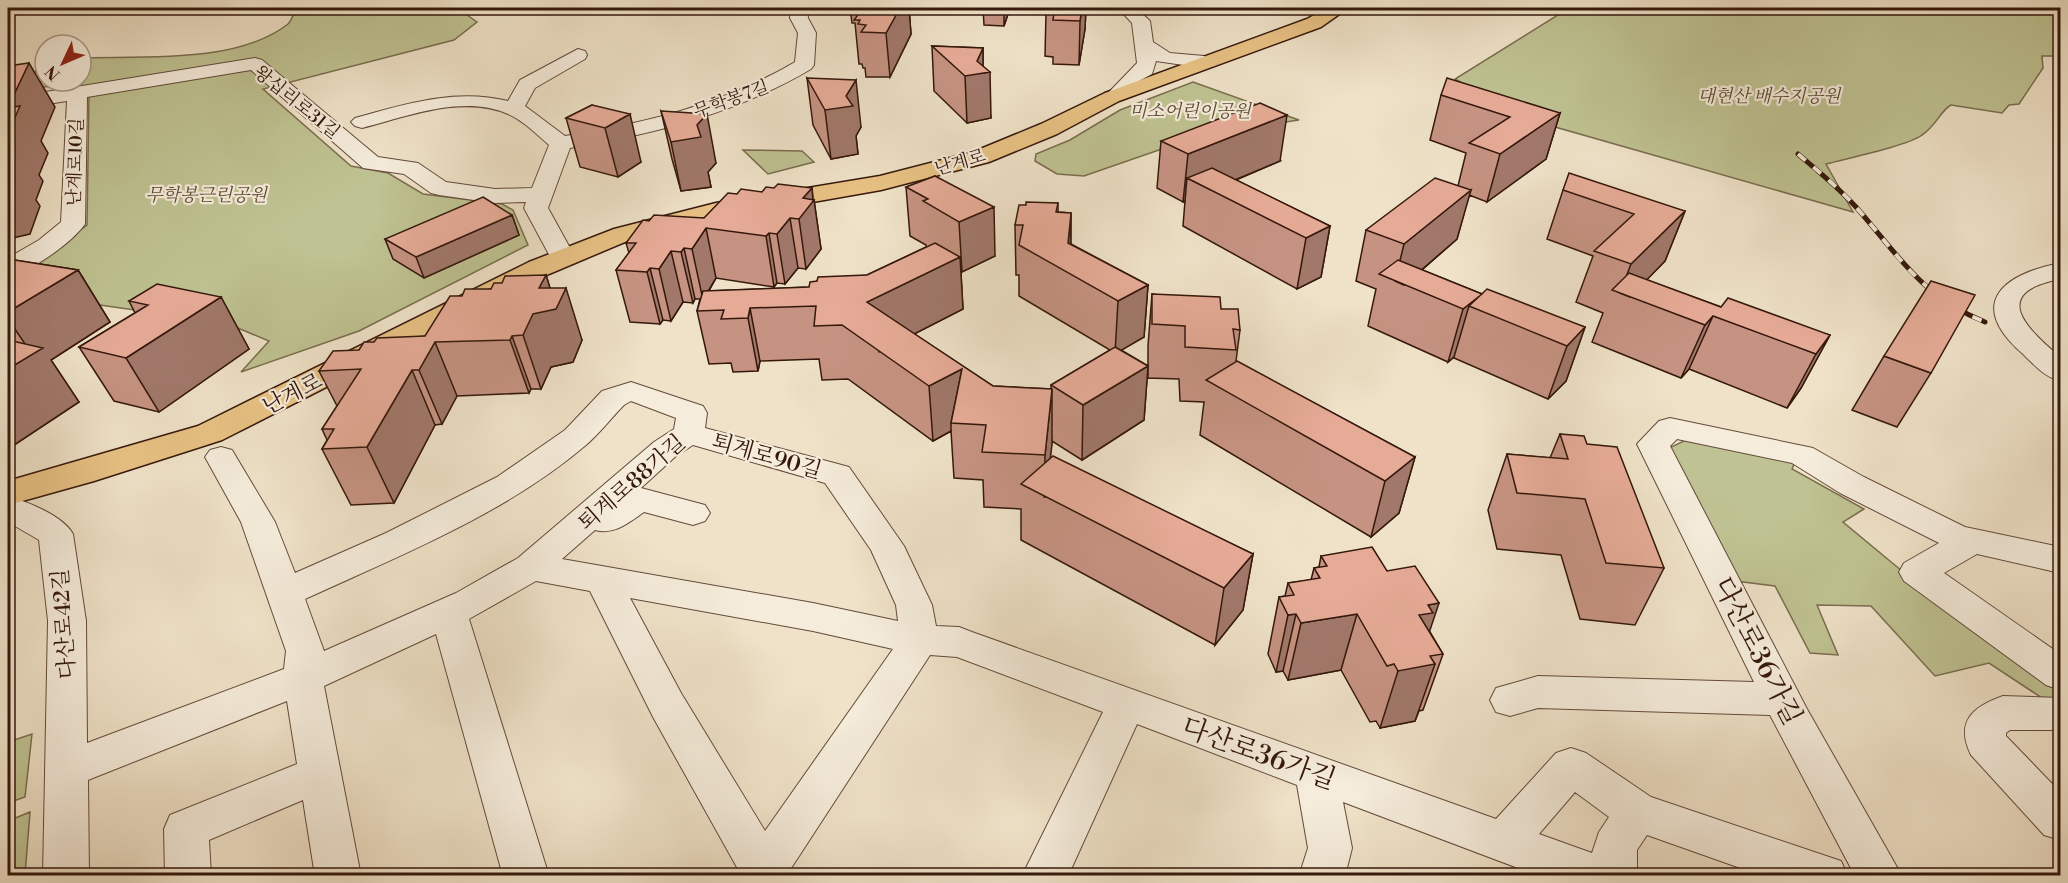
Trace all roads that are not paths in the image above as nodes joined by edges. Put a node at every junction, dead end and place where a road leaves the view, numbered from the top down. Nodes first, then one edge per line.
1 (799, 8) edge
2 (1126, 8) edge
3 (1338, 8) edge
4 (1145, 45) junction
5 (578, 55) dead end
6 (1204, 62) junction
7 (93, 89) edge
8 (71, 93) edge
9 (77, 93) edge
10 (1117, 95) junction
11 (8, 104) edge
12 (514, 108) junction
13 (362, 122) dead end
14 (561, 143) junction
15 (538, 195) junction
16 (562, 257) junction
17 (8, 269) edge
18 (2061, 271) edge
19 (2027, 341) junction
20 (2061, 341) edge
21 (2061, 372) edge
22 (690, 434) junction
23 (221, 457) dead end
24 (8, 493) edge
25 (8, 508) edge
26 (693, 513) dead end
27 (1972, 541) junction
28 (2061, 560) edge
29 (540, 568) junction
30 (602, 579) junction
31 (285, 593) junction
32 (448, 612) junction
33 (920, 640) junction
34 (2061, 674) edge
35 (303, 678) junction
36 (1782, 699) junction
37 (1510, 700) dead end
38 (1127, 704) junction
39 (2061, 714) edge
40 (68, 769) junction
41 (320, 774) junction
42 (1317, 775) junction
43 (1637, 812) junction
44 (2061, 821) edge
45 (1504, 842) junction
46 (762, 873) edge
47 (66, 876) edge
48 (188, 876) edge
49 (338, 876) edge
50 (526, 876) edge
51 (1045, 876) edge
52 (1322, 876) edge
53 (1597, 876) edge
54 (1614, 876) edge
55 (1825, 876) edge
56 (1880, 876) edge

1 - 14 street, 무학봉7길
2 - 4 street
3 - 6 main road, 난계로
4 - 6 street
4 - 10 street
5 - 12 street
6 - 10 main road, 난계로
7 - 15 street, 왕십리로31길
8 - 11 street, 왕십리로31길
9 - 17 street, 난계로10길
10 - 16 main road, 난계로
12 - 13 street
12 - 14 street
14 - 15 street
15 - 16 street
16 - 24 main road, 난계로
18 - 19 street
19 - 20 street
19 - 21 street
22 - 29 street, 퇴계로88가길
22 - 31 street, 퇴계로88가길
22 - 33 street, 퇴계로90길
23 - 31 street
25 - 40 street, 다산로42길
26 - 29 street, 퇴계로88가길
27 - 28 street
27 - 34 street
27 - 36 street, 다산로36가길
29 - 30 street
29 - 32 street, 퇴계로88가길
30 - 33 street
30 - 46 street
31 - 35 street
32 - 35 street, 퇴계로88가길
32 - 50 street
33 - 38 street, 다산로36가길
33 - 46 street
35 - 40 street
35 - 41 street
36 - 37 street
36 - 56 street, 다산로36가길
38 - 42 street, 다산로36가길
38 - 51 street
39 - 44 street
40 - 47 street, 다산로42길
41 - 48 street
41 - 49 street
42 - 45 street, 다산로36가길
42 - 52 street
43 - 45 street
43 - 54 street
43 - 55 street
45 - 53 street, 다산로36가길

